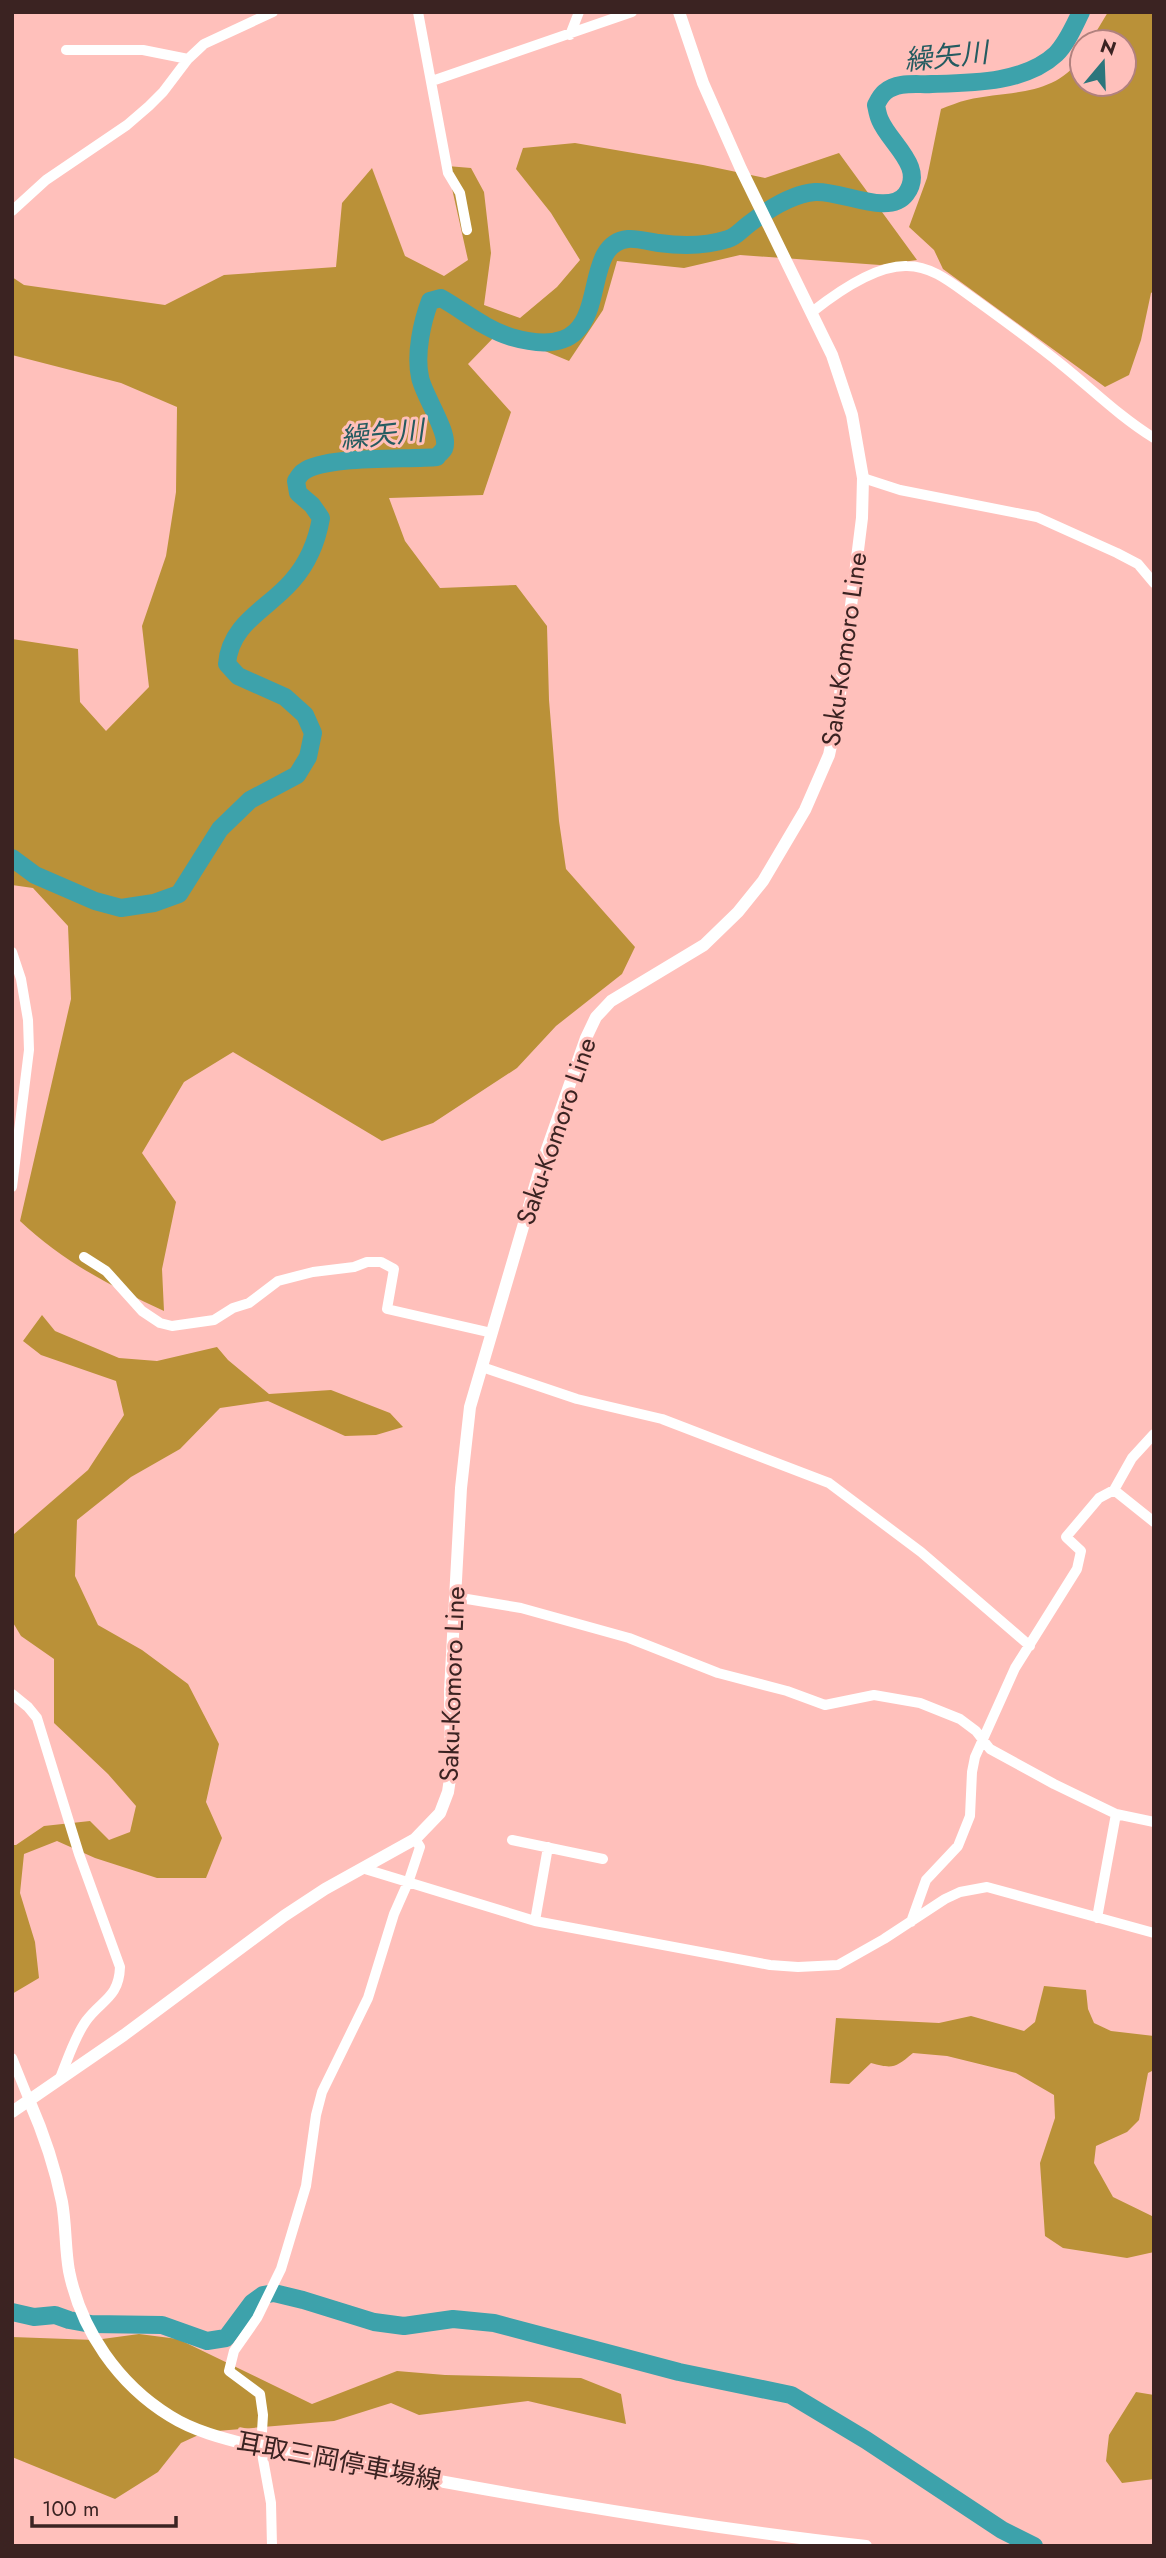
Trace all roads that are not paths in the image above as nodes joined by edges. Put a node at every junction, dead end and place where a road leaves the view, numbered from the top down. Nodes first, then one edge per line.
1 (273, 12) edge
2 (418, 12) edge
3 (579, 12) edge
4 (632, 12) edge
5 (679, 12) edge
6 (570, 35) junction
7 (66, 50) dead end
8 (188, 58) junction
9 (432, 81) junction
10 (12, 211) edge
11 (467, 230) dead end
12 (813, 312) junction
13 (1154, 438) edge
14 (863, 478) junction
15 (1154, 583) edge
16 (12, 953) edge
17 (12, 1186) edge
18 (84, 1257) dead end
19 (492, 1333) junction
20 (482, 1367) junction
21 (1154, 1434) edge
22 (1114, 1490) junction
23 (1154, 1522) edge
24 (455, 1597) junction
25 (1030, 1646) junction
26 (12, 1694) edge
27 (982, 1739) junction
28 (1116, 1814) junction
29 (1154, 1822) edge
30 (415, 1839) junction
31 (512, 1840) dead end
32 (548, 1847) junction
33 (603, 1858) dead end
34 (365, 1868) junction
35 (408, 1883) junction
36 (1097, 1919) junction
37 (535, 1921) junction
38 (911, 1922) junction
39 (1154, 1933) edge
40 (12, 2058) edge
41 (60, 2078) junction
42 (29, 2100) junction
43 (12, 2112) edge
44 (261, 2448) junction
45 (272, 2546) edge
46 (866, 2546) edge

1 - 8 street
2 - 9 street
3 - 6 street
4 - 6 street
5 - 12 main road, Saku-Komoro Line
6 - 9 street
7 - 8 street
8 - 10 street
9 - 11 street
12 - 13 street
12 - 14 main road, Saku-Komoro Line
14 - 15 street
14 - 19 main road, Saku-Komoro Line
16 - 17 street
18 - 19 street
19 - 20 main road, Saku-Komoro Line
20 - 24 main road, Saku-Komoro Line
20 - 25 street
21 - 22 street
22 - 23 street
22 - 25 street
24 - 27 street
24 - 30 main road, Saku-Komoro Line
25 - 27 street
26 - 41 street
27 - 28 street
27 - 38 street
28 - 29 street
28 - 36 street
30 - 34 main road, Saku-Komoro Line
30 - 35 street
31 - 32 street
32 - 33 street
32 - 37 street
34 - 35 street
34 - 41 main road, Saku-Komoro Line
35 - 37 street
35 - 44 street
36 - 38 street
36 - 39 street
37 - 38 street
40 - 42 street
41 - 42 main road, Saku-Komoro Line
42 - 43 main road, Saku-Komoro Line
42 - 44 main road, 耳取三岡停車場線
44 - 45 street
44 - 46 main road, 耳取三岡停車場線

